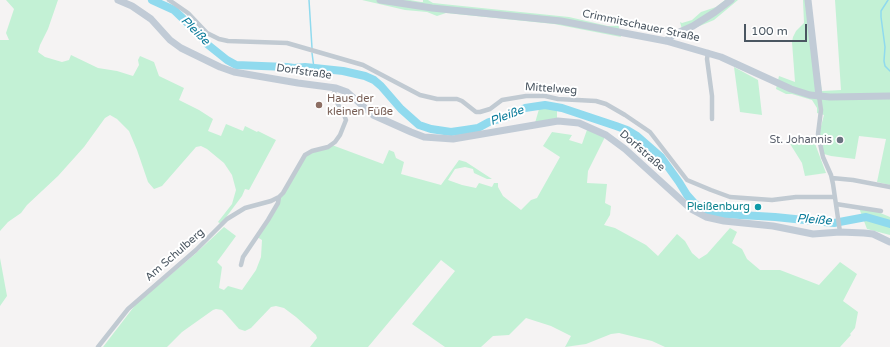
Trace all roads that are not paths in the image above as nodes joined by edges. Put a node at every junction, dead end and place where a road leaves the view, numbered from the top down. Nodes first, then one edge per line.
1 (118, 0) edge
2 (169, 0) edge
3 (380, 0) edge
4 (731, 0) edge
5 (808, 0) edge
6 (666, 41) junction
7 (708, 52) junction
8 (336, 88) junction
9 (820, 96) junction
10 (890, 96) edge
11 (712, 119) dead end
12 (832, 178) junction
13 (890, 187) edge
14 (279, 197) junction
15 (834, 197) junction
16 (836, 204) junction
17 (881, 211) dead end
18 (840, 229) junction
19 (890, 242) edge
20 (241, 265) dead end
21 (98, 347) edge

1 - 8 street, Dorfstraße
2 - 15 street, Mittelweg
3 - 6 street, Crimmitschauer Straße
4 - 6 street
5 - 9 street
6 - 7 street, Crimmitschauer Straße
7 - 9 street, Crimmitschauer Straße
7 - 11 street
8 - 14 street
8 - 18 street, Dorfstraße
9 - 10 street, Crimmitschauer Straße
9 - 12 street
12 - 13 street
12 - 15 street
14 - 20 street
14 - 21 street, Am Schulberg
15 - 16 street
16 - 17 street
16 - 18 street
18 - 19 street, Dorfstraße

